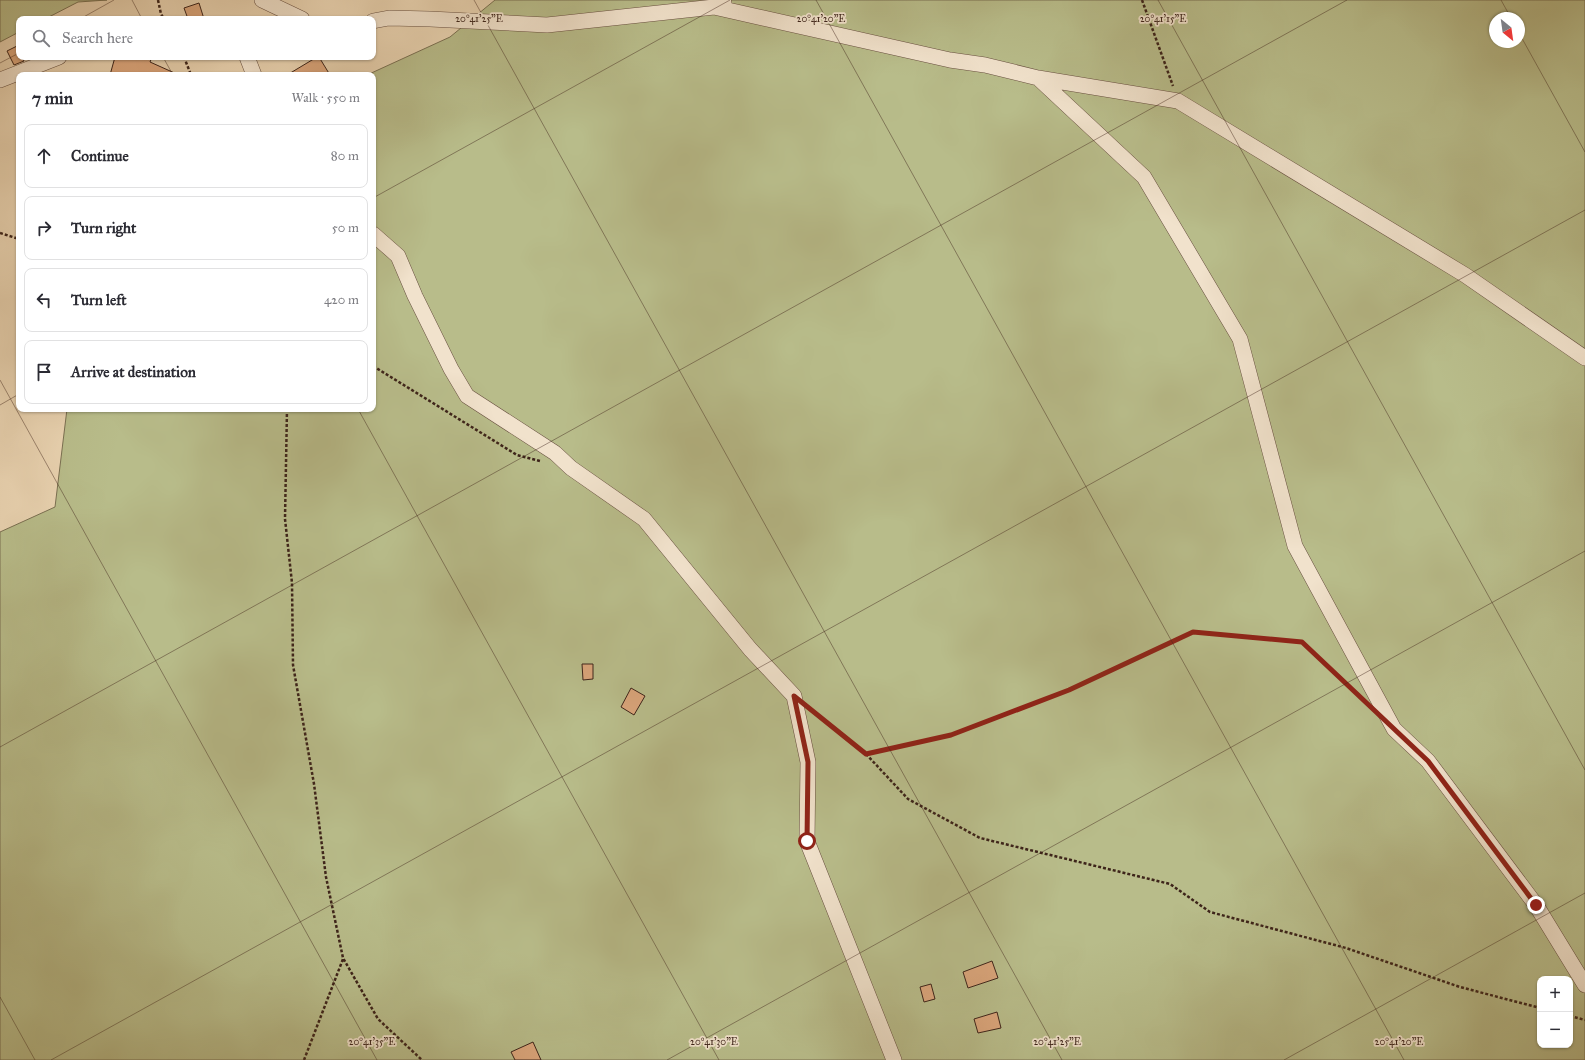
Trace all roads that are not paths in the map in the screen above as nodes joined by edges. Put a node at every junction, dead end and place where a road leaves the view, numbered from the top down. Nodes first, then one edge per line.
1 (262, 0) edge
2 (730, 0) edge
3 (714, 7) junction
4 (296, 16) edge
5 (376, 20) edge
6 (51, 60) edge
7 (248, 60) edge
8 (21, 72) edge
9 (253, 72) edge
10 (16, 74) edge
11 (1038, 78) junction
12 (0, 80) edge
13 (376, 237) edge
14 (1585, 358) edge
15 (1585, 985) edge
16 (894, 1060) edge

1 - 4 street
2 - 3 street
3 - 5 street
3 - 11 street
6 - 8 street
7 - 9 street
10 - 12 street
11 - 14 street
11 - 15 street
13 - 16 street

